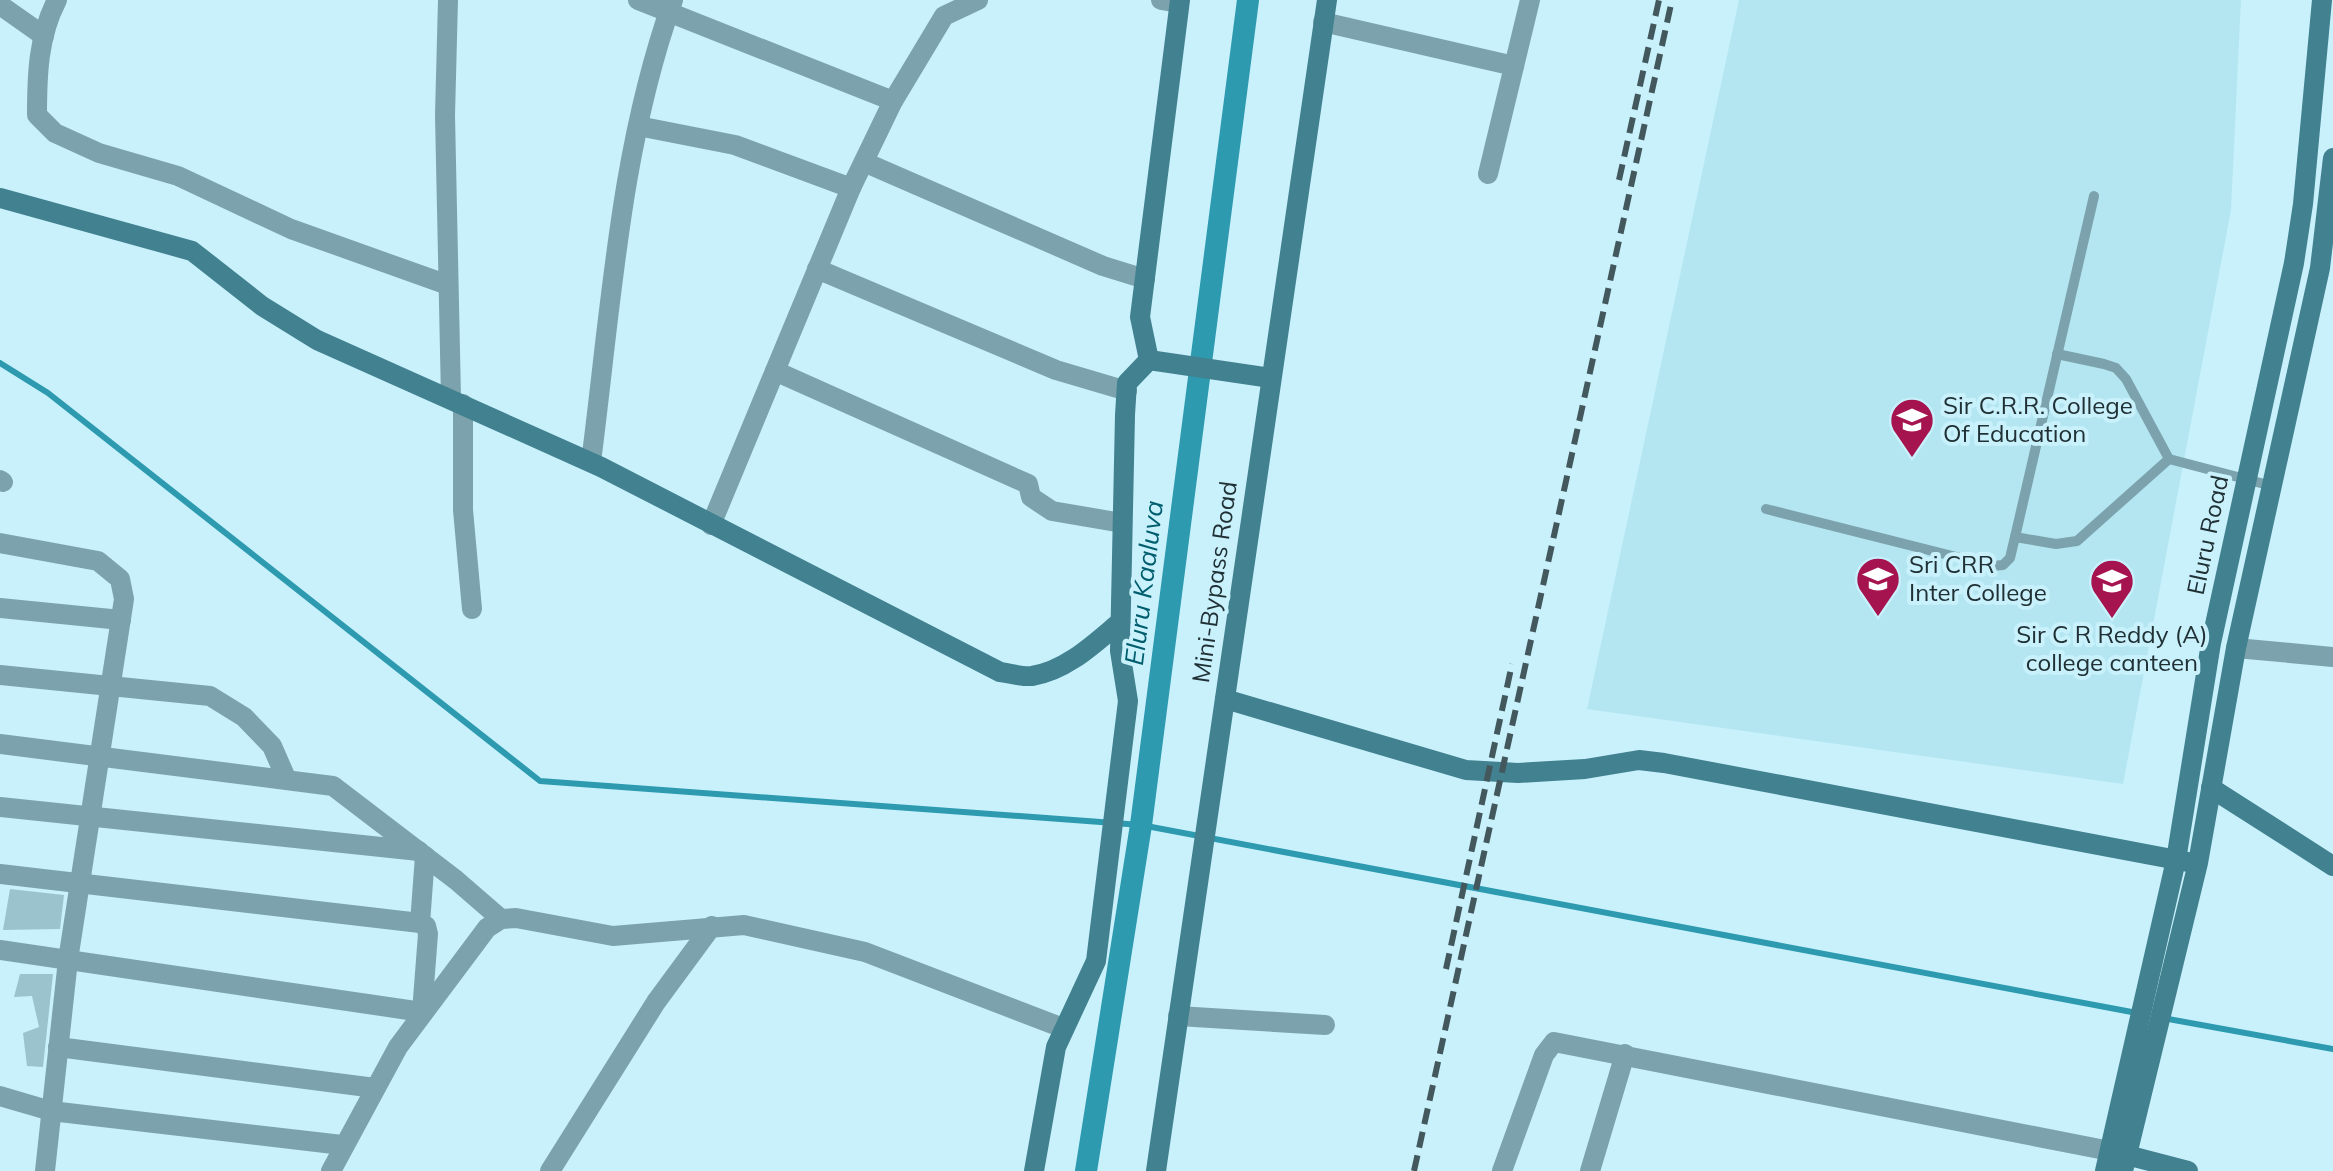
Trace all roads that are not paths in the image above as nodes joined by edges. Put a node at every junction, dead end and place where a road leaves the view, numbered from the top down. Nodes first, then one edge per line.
1 (57, 0) edge
2 (448, 0) edge
3 (638, 0) edge
4 (978, 0) edge
5 (1327, 0) edge
6 (1530, 0) edge
7 (2322, 0) edge
8 (1173, 1) edge
9 (0, 5) edge
10 (671, 7) edge
11 (940, 8) edge
12 (1323, 22) junction
13 (44, 36) junction
14 (1514, 66) junction
15 (893, 101) junction
16 (638, 126) junction
17 (2333, 158) edge
18 (864, 162) junction
19 (1488, 174) dead end
20 (851, 188) junction
21 (2094, 196) dead end
22 (0, 198) edge
23 (2303, 204) junction
24 (2331, 207) edge
25 (817, 269) junction
26 (1145, 279) junction
27 (448, 285) junction
28 (2057, 354) junction
29 (1149, 360) junction
30 (775, 371) junction
31 (1271, 378) junction
32 (1127, 391) junction
33 (457, 401) junction
34 (2169, 459) junction
35 (591, 462) junction
36 (2245, 480) junction
37 (2274, 486) junction
38 (1766, 509) dead end
39 (1122, 523) junction
40 (711, 525) junction
41 (2015, 537) junction
42 (0, 543) edge
43 (0, 608) edge
44 (472, 609) dead end
45 (121, 620) junction
46 (1120, 622) junction
47 (2236, 648) junction
48 (2333, 657) edge
49 (0, 675) edge
50 (110, 688) junction
51 (1224, 703) junction
52 (0, 744) edge
53 (100, 756) junction
54 (286, 778) junction
55 (2211, 788) junction
56 (0, 807) edge
57 (90, 818) junction
58 (422, 854) junction
59 (2176, 860) junction
60 (2198, 863) junction
61 (2333, 866) edge
62 (0, 874) edge
63 (80, 884) junction
64 (2175, 906) junction
65 (501, 919) junction
66 (420, 923) junction
67 (712, 926) junction
68 (0, 950) edge
69 (68, 960) junction
70 (422, 1012) junction
71 (1178, 1016) junction
72 (1325, 1025) dead end
73 (1063, 1028) junction
74 (58, 1047) junction
75 (1625, 1054) junction
76 (375, 1088) junction
77 (0, 1096) edge
78 (51, 1111) junction
79 (342, 1145) junction
80 (2116, 1162) edge
81 (45, 1171) edge
82 (331, 1171) edge
83 (550, 1171) edge
84 (1034, 1171) edge
85 (1156, 1171) edge
86 (1502, 1171) edge
87 (1590, 1171) edge
88 (2188, 1171) edge

1 - 13 street
2 - 27 street
3 - 10 street
4 - 11 street
5 - 12 street, Mini-Bypass Road
6 - 14 street
7 - 23 street, Eluru Road
8 - 26 street
9 - 13 street
10 - 15 street
10 - 16 street
11 - 15 street
12 - 14 street
12 - 31 street, Mini-Bypass Road
13 - 27 street
14 - 19 street
15 - 18 street
16 - 20 street
16 - 35 street
17 - 24 street, Eluru Road
18 - 20 street
18 - 26 street
20 - 25 street
21 - 28 lane
22 - 33 street
23 - 24 lane
23 - 36 street, Eluru Road
24 - 37 street, Eluru Road
25 - 30 street
25 - 32 street
26 - 29 street
27 - 33 street
28 - 34 lane
28 - 41 lane
29 - 31 street
29 - 32 street
30 - 39 street
30 - 40 street
31 - 51 street, Mini-Bypass Road
32 - 39 street
33 - 35 street
33 - 44 street
34 - 36 lane
34 - 41 lane
35 - 40 street
36 - 37 lane
36 - 59 street, Eluru Road
37 - 47 street, Eluru Road
38 - 41 lane
39 - 46 street
40 - 46 street
42 - 45 street
43 - 45 street
45 - 50 street
46 - 73 street
47 - 48 street
47 - 55 street, Eluru Road
49 - 50 street
50 - 53 street
50 - 54 street
51 - 59 street
51 - 71 street, Mini-Bypass Road
52 - 53 street
53 - 54 street
53 - 57 street
54 - 58 street
55 - 60 street, Eluru Road
55 - 61 street
56 - 57 street
57 - 58 street
57 - 63 street
58 - 65 street
58 - 66 street
59 - 60 street
59 - 64 street, Eluru Road
60 - 64 street, Eluru Road
62 - 63 street
63 - 66 street
63 - 69 street
64 - 80 street, Eluru Road
65 - 67 street
65 - 70 street
66 - 70 street
67 - 73 street
67 - 83 street
68 - 69 street
69 - 70 street
69 - 74 street
70 - 76 street
71 - 72 street
71 - 85 street, Mini-Bypass Road
73 - 84 street
74 - 76 street
74 - 78 street
75 - 80 street
75 - 86 street
75 - 87 street
76 - 79 street
77 - 78 street
78 - 79 street
78 - 81 street
79 - 82 street
80 - 88 street

